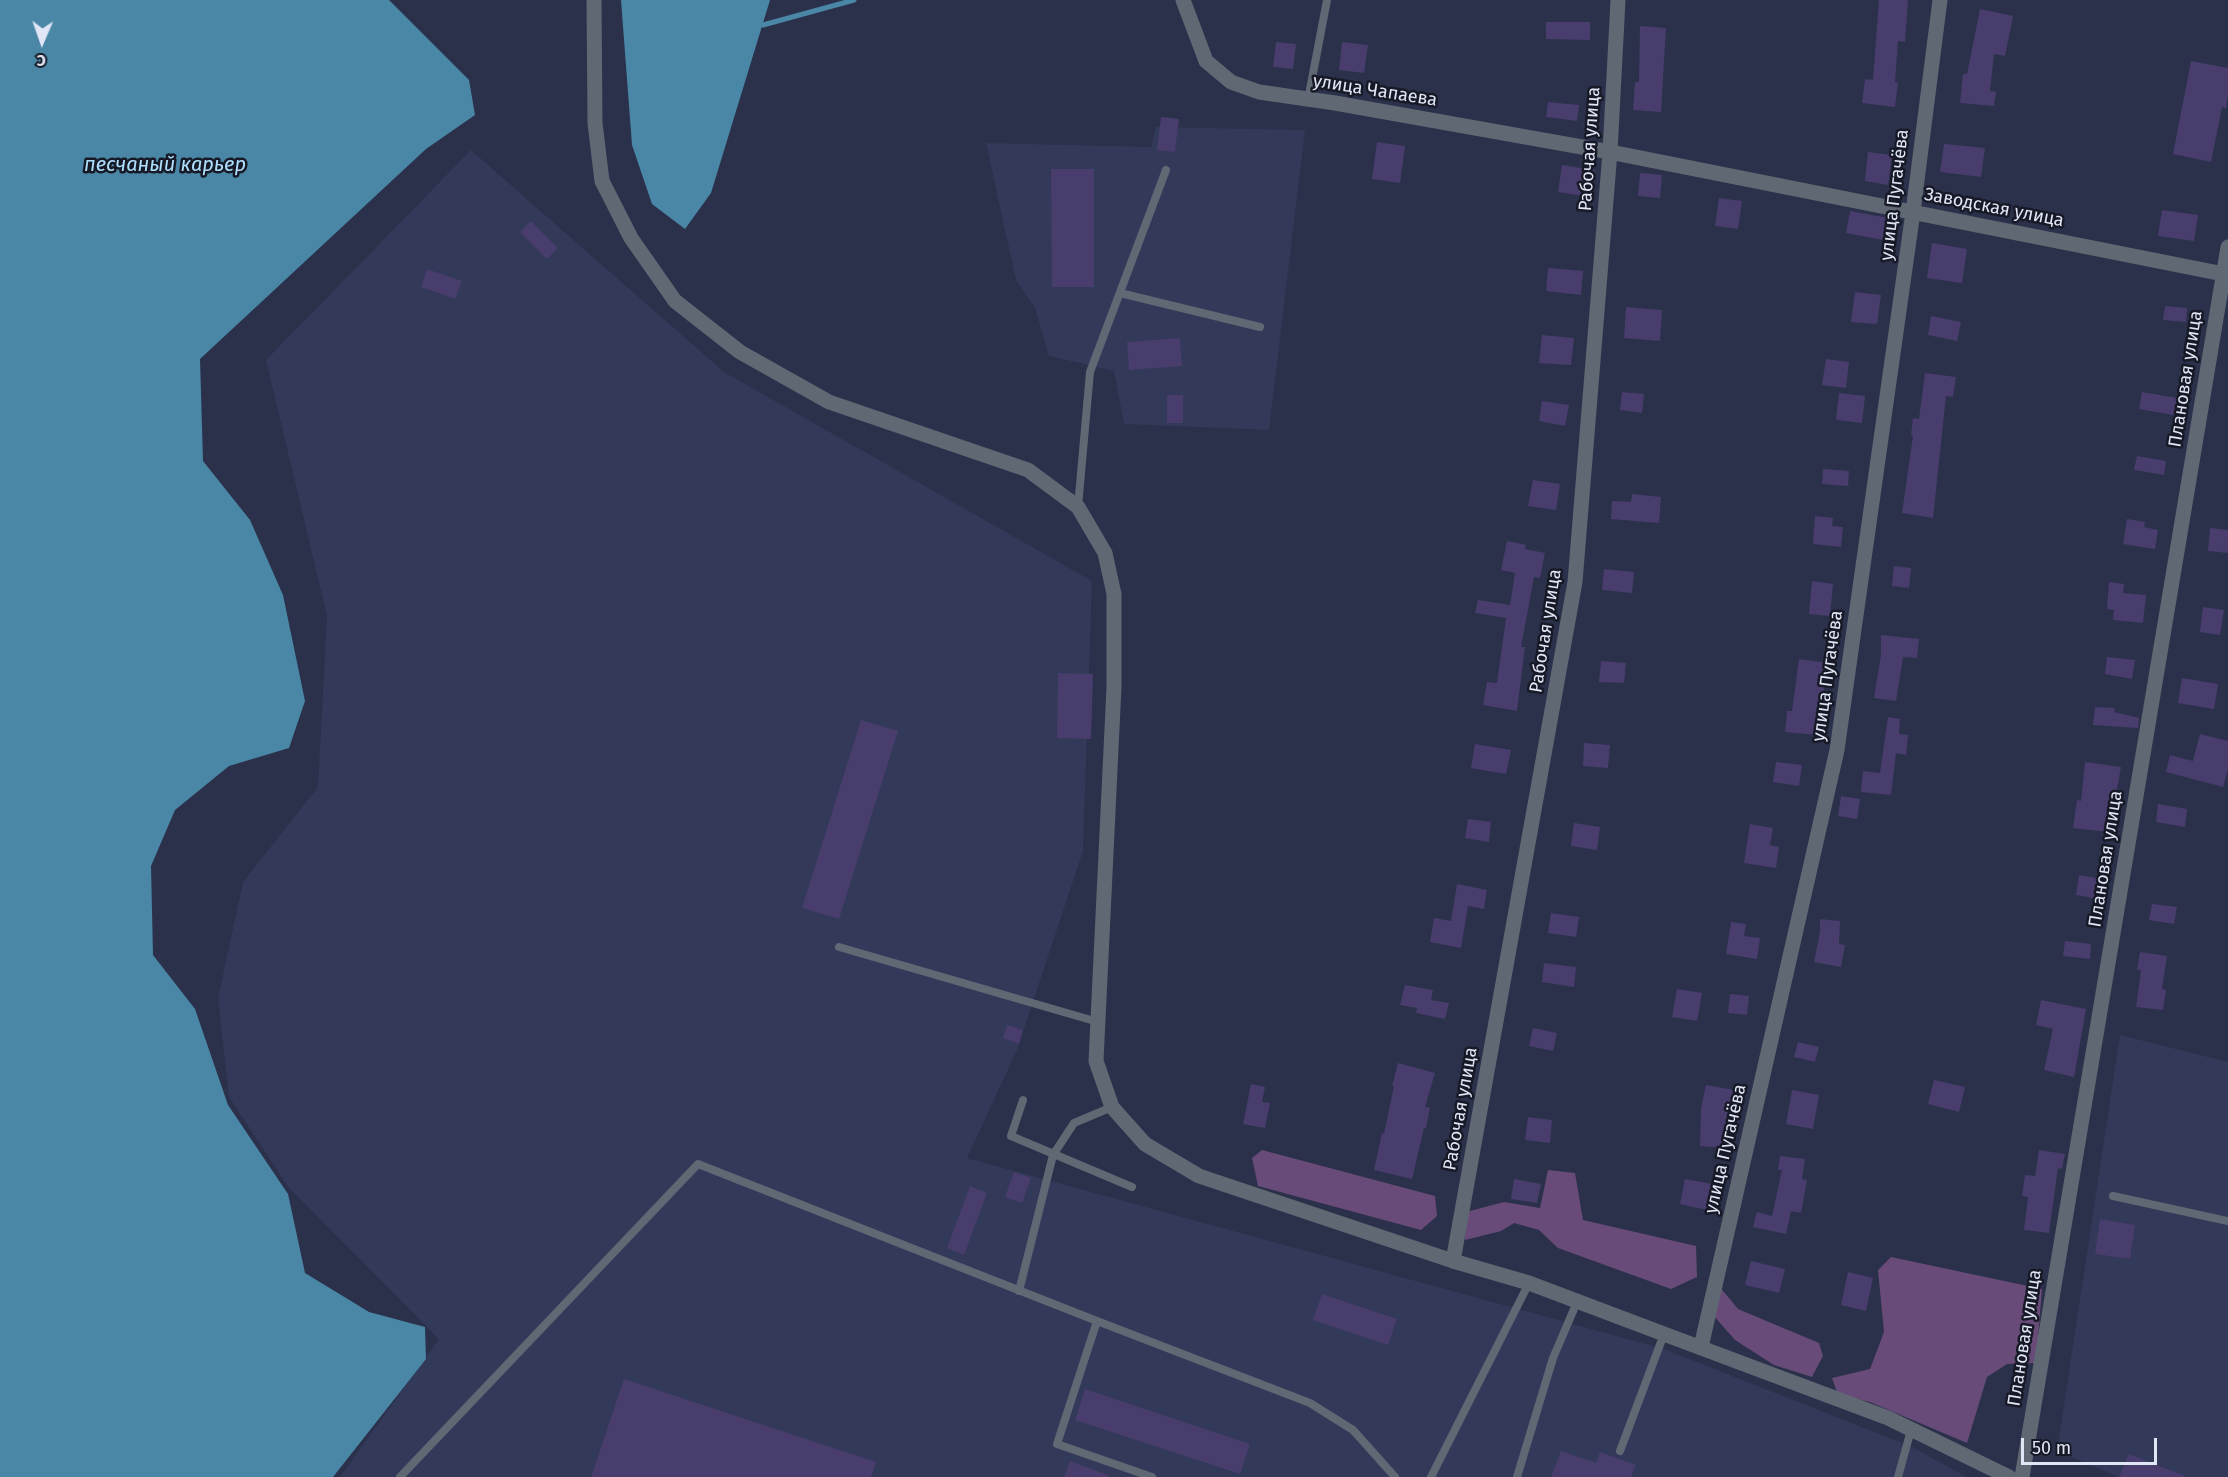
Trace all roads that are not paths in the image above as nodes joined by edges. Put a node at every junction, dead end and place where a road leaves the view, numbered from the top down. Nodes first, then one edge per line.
1 (594, 0) edge
2 (1183, 0) edge
3 (1326, 0) edge
4 (1618, 0) edge
5 (1940, 0) edge
6 (1308, 99) junction
7 (1610, 152) junction
8 (1166, 170) dead end
9 (1913, 212) junction
10 (2228, 247) edge
11 (2225, 275) edge
12 (1120, 293) junction
13 (1260, 327) dead end
14 (1078, 507) junction
15 (839, 947) dead end
16 (1098, 1022) junction
17 (1023, 1100) dead end
18 (1112, 1107) junction
19 (1053, 1155) junction
20 (1132, 1187) dead end
21 (2113, 1196) dead end
22 (2228, 1221) edge
23 (1453, 1261) junction
24 (1529, 1283) junction
25 (1019, 1291) junction
26 (1577, 1302) junction
27 (1097, 1321) junction
28 (1664, 1334) junction
29 (1701, 1347) junction
30 (1911, 1430) junction
31 (1620, 1451) dead end
32 (400, 1477) edge
33 (1152, 1477) edge
34 (1395, 1477) edge
35 (1431, 1477) edge
36 (1517, 1477) edge
37 (1898, 1477) edge
38 (2009, 1477) edge
39 (2022, 1477) edge

1 - 14 street
2 - 6 street, улица Чапаева
3 - 6 lane
4 - 7 street, Рабочая улица
5 - 9 street, улица Пугачёва
6 - 7 street, улица Чапаева
7 - 9 street, Заводская улица
7 - 23 street, Рабочая улица
8 - 12 lane
9 - 11 street, Заводская улица
9 - 29 street, улица Пугачёва
10 - 11 street, Плановая улица
11 - 39 street, Плановая улица
12 - 13 lane
12 - 14 lane
14 - 16 street
15 - 16 lane
16 - 18 street
17 - 19 lane
18 - 19 lane
18 - 23 street
19 - 20 lane
19 - 25 lane
21 - 22 lane
23 - 24 street
24 - 26 street
24 - 35 lane
25 - 27 lane
25 - 32 lane
26 - 28 street
26 - 36 lane
27 - 33 lane
27 - 34 lane
28 - 29 street
28 - 31 lane
29 - 30 street
30 - 37 lane
30 - 38 street

